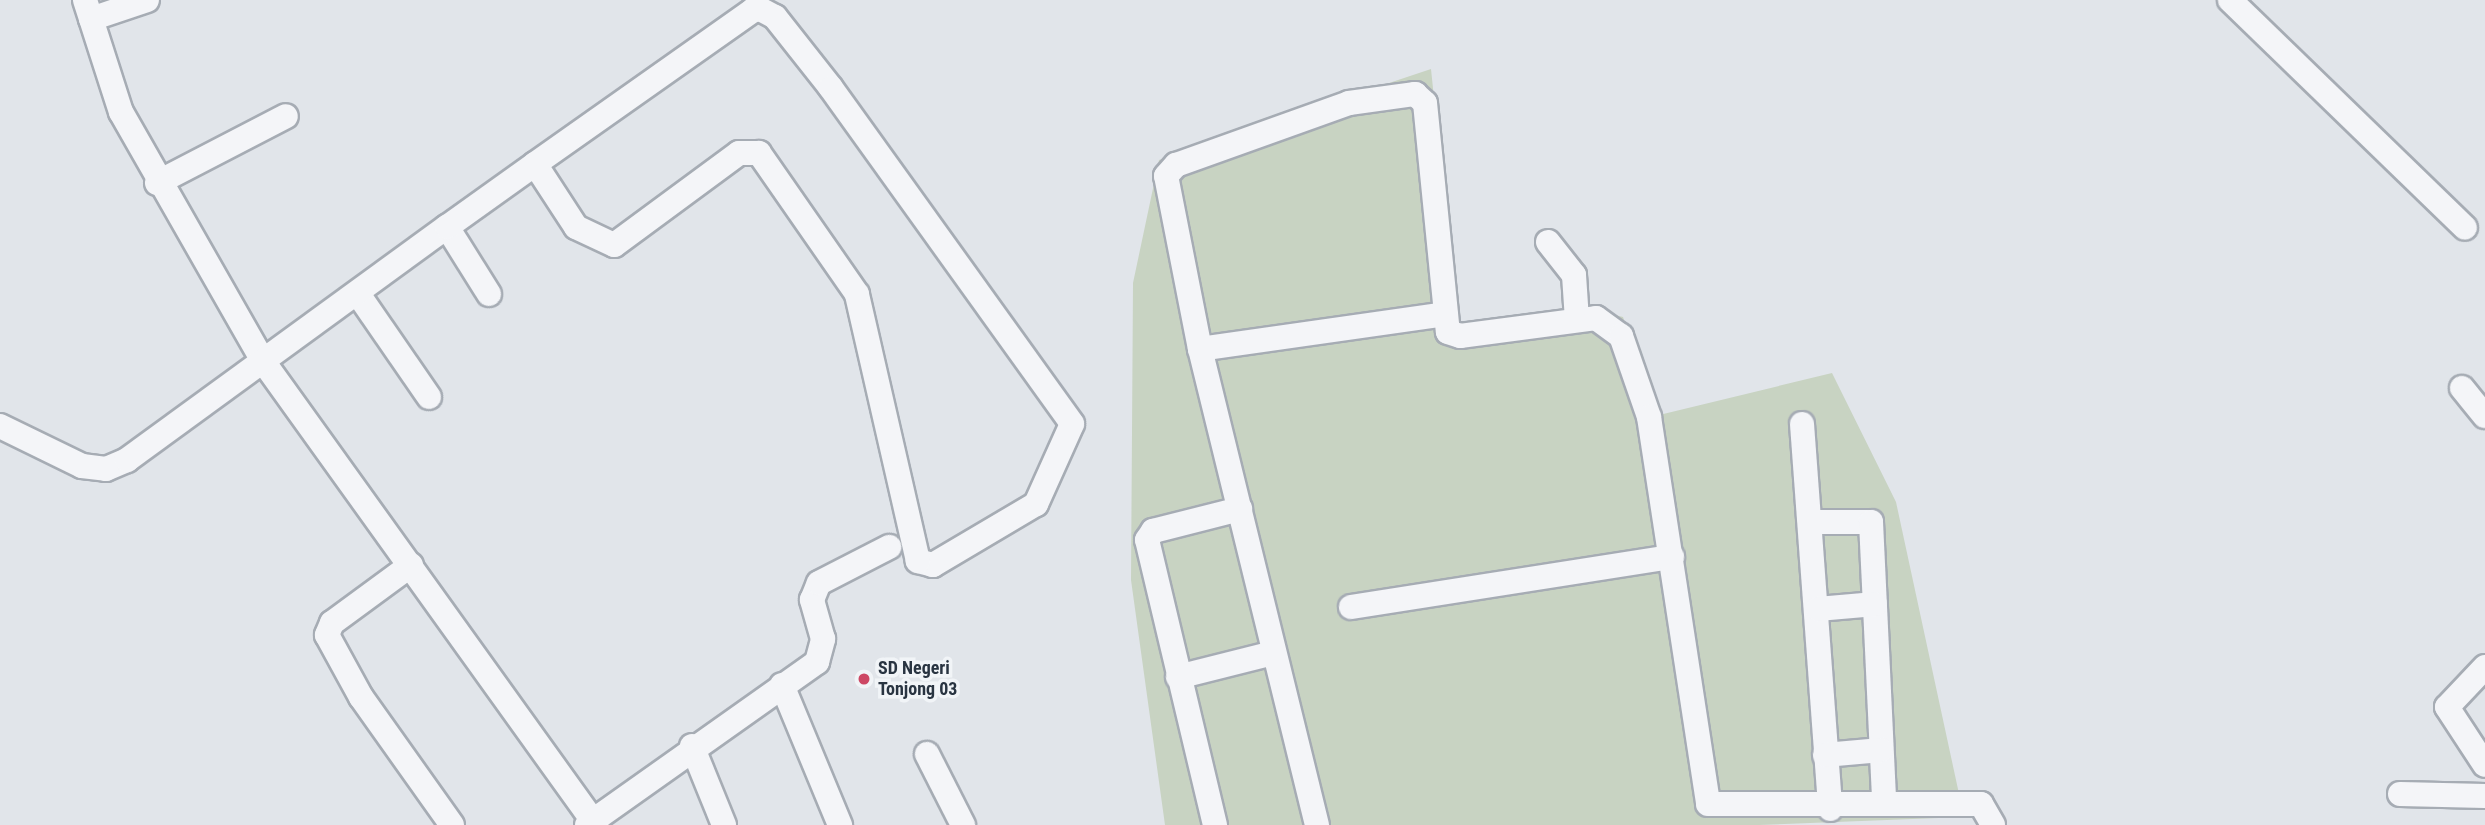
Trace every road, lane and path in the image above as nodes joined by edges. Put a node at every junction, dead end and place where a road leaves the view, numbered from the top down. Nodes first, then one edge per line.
1 (147, 0) edge
2 (2230, 0) edge
3 (88, 9) edge
4 (286, 116) dead end
5 (535, 164) junction
6 (157, 183) junction
7 (447, 227) junction
8 (2465, 228) dead end
9 (1548, 242) dead end
10 (358, 294) junction
11 (489, 294) dead end
12 (1446, 314) junction
13 (1577, 320) junction
14 (1200, 349) junction
15 (265, 364) junction
16 (2462, 388) dead end
17 (429, 397) dead end
18 (2485, 416) edge
19 (1802, 424) dead end
20 (0, 426) edge
21 (1240, 509) junction
22 (1813, 522) junction
23 (889, 547) dead end
24 (1671, 557) junction
25 (411, 565) junction
26 (1875, 604) junction
27 (1351, 607) dead end
28 (1818, 609) junction
29 (1273, 653) junction
30 (2485, 667) edge
31 (1178, 677) junction
32 (782, 685) junction
33 (692, 746) junction
34 (1881, 750) junction
35 (927, 754) dead end
36 (1825, 755) junction
37 (2485, 765) edge
38 (2400, 794) dead end
39 (2485, 796) edge
40 (1884, 801) junction
41 (1830, 809) junction
42 (1712, 817) edge
43 (592, 823) edge
44 (452, 825) edge
45 (724, 825) edge
46 (840, 825) edge
47 (963, 825) edge
48 (1216, 825) edge
49 (1317, 825) edge
50 (1993, 825) edge

1 - 3 street
2 - 8 street
3 - 6 street
4 - 6 street
5 - 5 street
5 - 7 street
6 - 15 street
7 - 10 street
7 - 11 street
9 - 13 street
10 - 15 street
10 - 17 street
12 - 13 street
12 - 14 street
12 - 14 street
13 - 24 street
14 - 21 street
15 - 20 street
15 - 25 street
16 - 18 street
19 - 22 street
21 - 29 street
21 - 31 street
22 - 26 street
22 - 28 street
23 - 32 street
24 - 27 street
24 - 42 street
25 - 43 street
25 - 44 street
26 - 28 street
26 - 34 street
28 - 36 street
29 - 31 street
29 - 49 street
30 - 37 street
31 - 48 street
32 - 33 street
32 - 46 street
33 - 43 street
33 - 45 street
34 - 36 street
34 - 40 street
35 - 47 street
36 - 41 street
38 - 39 street
40 - 41 street
40 - 50 street
41 - 42 street

